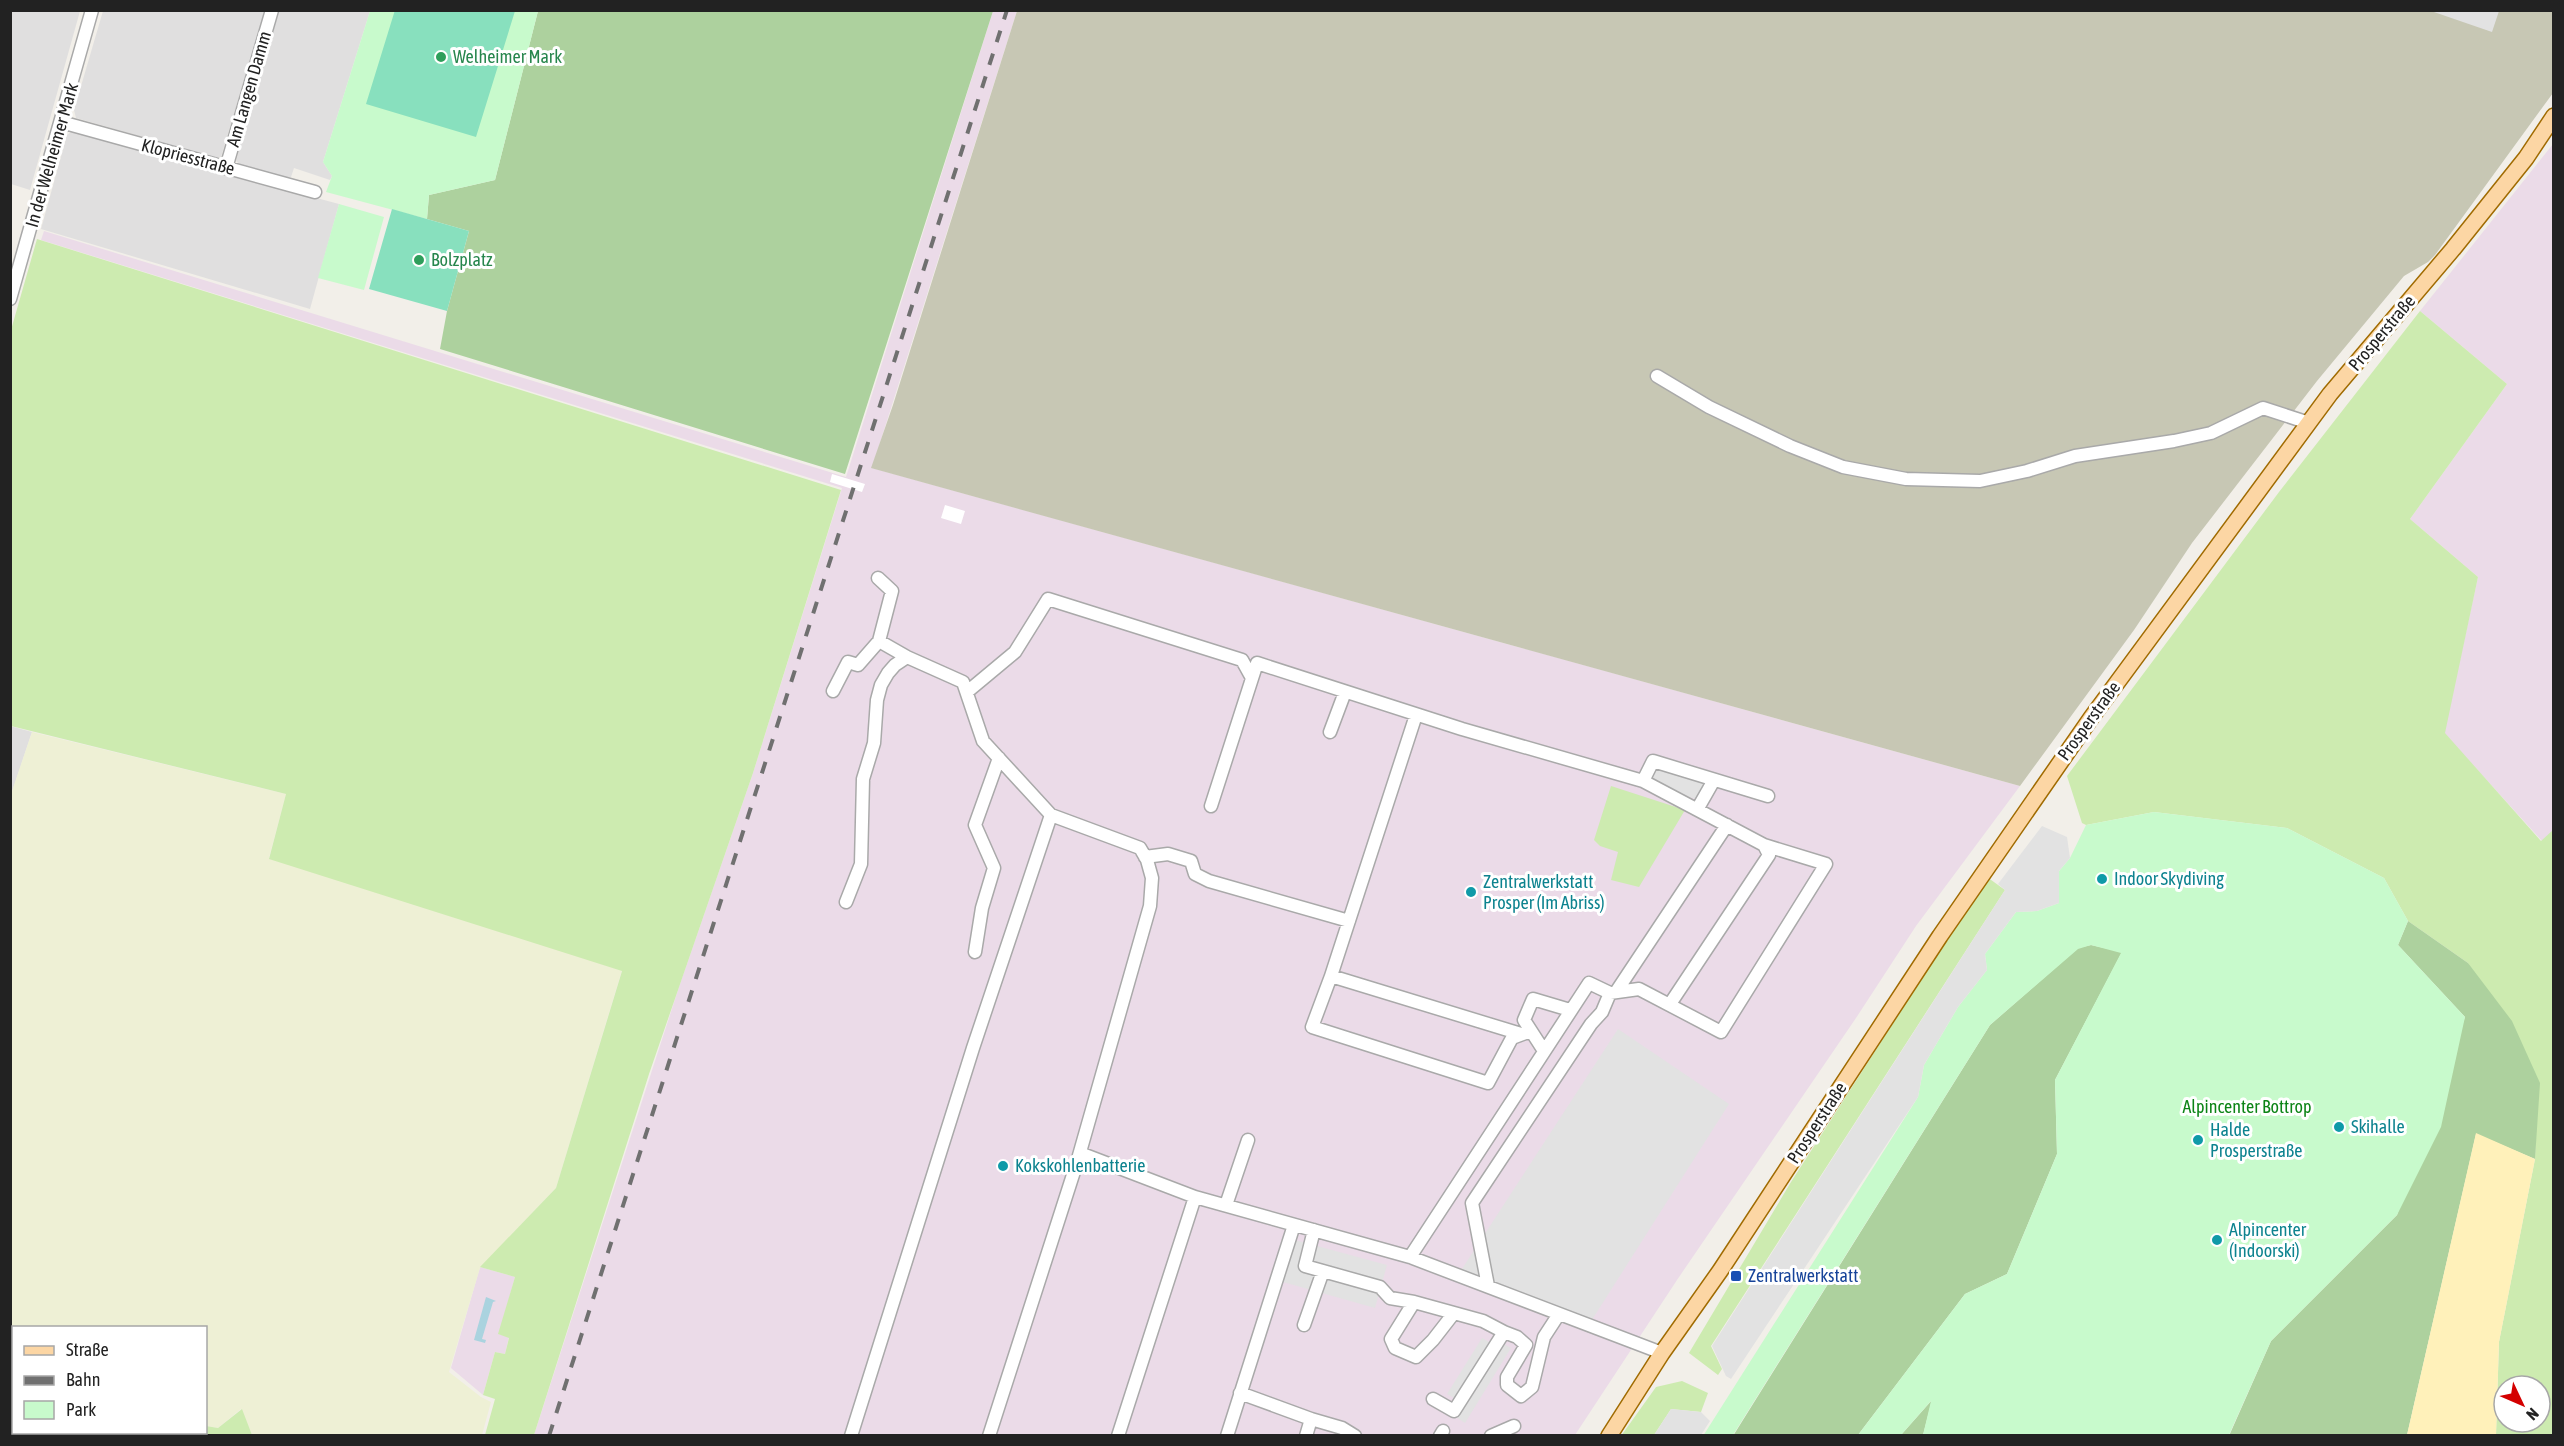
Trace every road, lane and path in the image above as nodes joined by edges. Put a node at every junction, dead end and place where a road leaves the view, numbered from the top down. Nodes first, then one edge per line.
1 (92, 10) edge
2 (272, 10) edge
3 (2553, 116) edge
4 (61, 122) junction
5 (226, 168) junction
6 (315, 192) dead end
7 (10, 299) edge
8 (1657, 376) dead end
9 (2309, 423) junction
10 (878, 578) dead end
11 (879, 641) junction
12 (908, 657) junction
13 (1252, 678) junction
14 (833, 691) dead end
15 (968, 692) junction
16 (1345, 692) junction
17 (1416, 715) junction
18 (1330, 732) dead end
19 (999, 758) junction
20 (1714, 780) junction
21 (1643, 781) junction
22 (1768, 796) dead end
23 (1211, 806) dead end
24 (1698, 808) junction
25 (1051, 815) junction
26 (1727, 825) junction
27 (1764, 845) junction
28 (1145, 857) junction
29 (846, 902) dead end
30 (1349, 921) junction
31 (975, 952) dead end
32 (1331, 976) junction
33 (1613, 993) junction
34 (1670, 1004) junction
35 (1570, 1010) junction
36 (1526, 1033) junction
37 (1544, 1051) junction
38 (1248, 1140) dead end
39 (1077, 1164) junction
40 (1195, 1197) junction
41 (1226, 1206) junction
42 (1294, 1225) junction
43 (1314, 1230) junction
44 (1410, 1257) junction
45 (1323, 1271) junction
46 (1488, 1286) junction
47 (1414, 1302) junction
48 (1454, 1313) junction
49 (1559, 1314) junction
50 (1304, 1325) dead end
51 (1504, 1332) junction
52 (1662, 1353) junction
53 (1240, 1393) junction
54 (1433, 1398) dead end
55 (1311, 1419) junction
56 (1514, 1426) dead end
57 (851, 1436) edge
58 (989, 1436) edge
59 (1118, 1436) edge
60 (1227, 1436) edge
61 (1306, 1436) edge
62 (1355, 1436) edge
63 (1491, 1436) edge
64 (1609, 1436) edge

1 - 4 street, In der Welheimer Mark
2 - 5 street, Am Langen Damm
3 - 9 main road, Prosperstraße
4 - 5 street, Klopriesstraße
4 - 7 street, In der Welheimer Mark
5 - 6 street, Klopriesstraße
8 - 9 street
9 - 52 main road, Prosperstraße
10 - 11 street
11 - 12 street
11 - 14 street
12 - 15 street
12 - 29 street
13 - 15 street
13 - 16 street
13 - 23 street
15 - 19 street
16 - 17 street
16 - 18 street
17 - 21 street
17 - 30 street
19 - 25 street
19 - 31 street
20 - 21 street
20 - 22 street
20 - 24 street
21 - 24 street
24 - 26 street
25 - 28 street
25 - 57 street
26 - 27 street
26 - 33 street
27 - 34 street
27 - 34 street
28 - 30 street
28 - 39 street
30 - 32 street
32 - 36 street
32 - 36 street
33 - 34 street
33 - 35 street
33 - 46 street
35 - 36 street
35 - 37 street
36 - 37 street
37 - 44 street
38 - 41 street
39 - 40 street
39 - 58 street
40 - 41 street
40 - 59 street
41 - 42 street
42 - 43 street
42 - 53 street
43 - 44 street
43 - 45 street
44 - 46 street
45 - 47 street
45 - 50 street
46 - 49 street
47 - 48 street
47 - 48 street
48 - 51 street
49 - 51 street
49 - 52 street
51 - 54 street
52 - 64 main road, Prosperstraße
53 - 55 street
53 - 60 street
55 - 61 street
55 - 62 street
56 - 63 street

